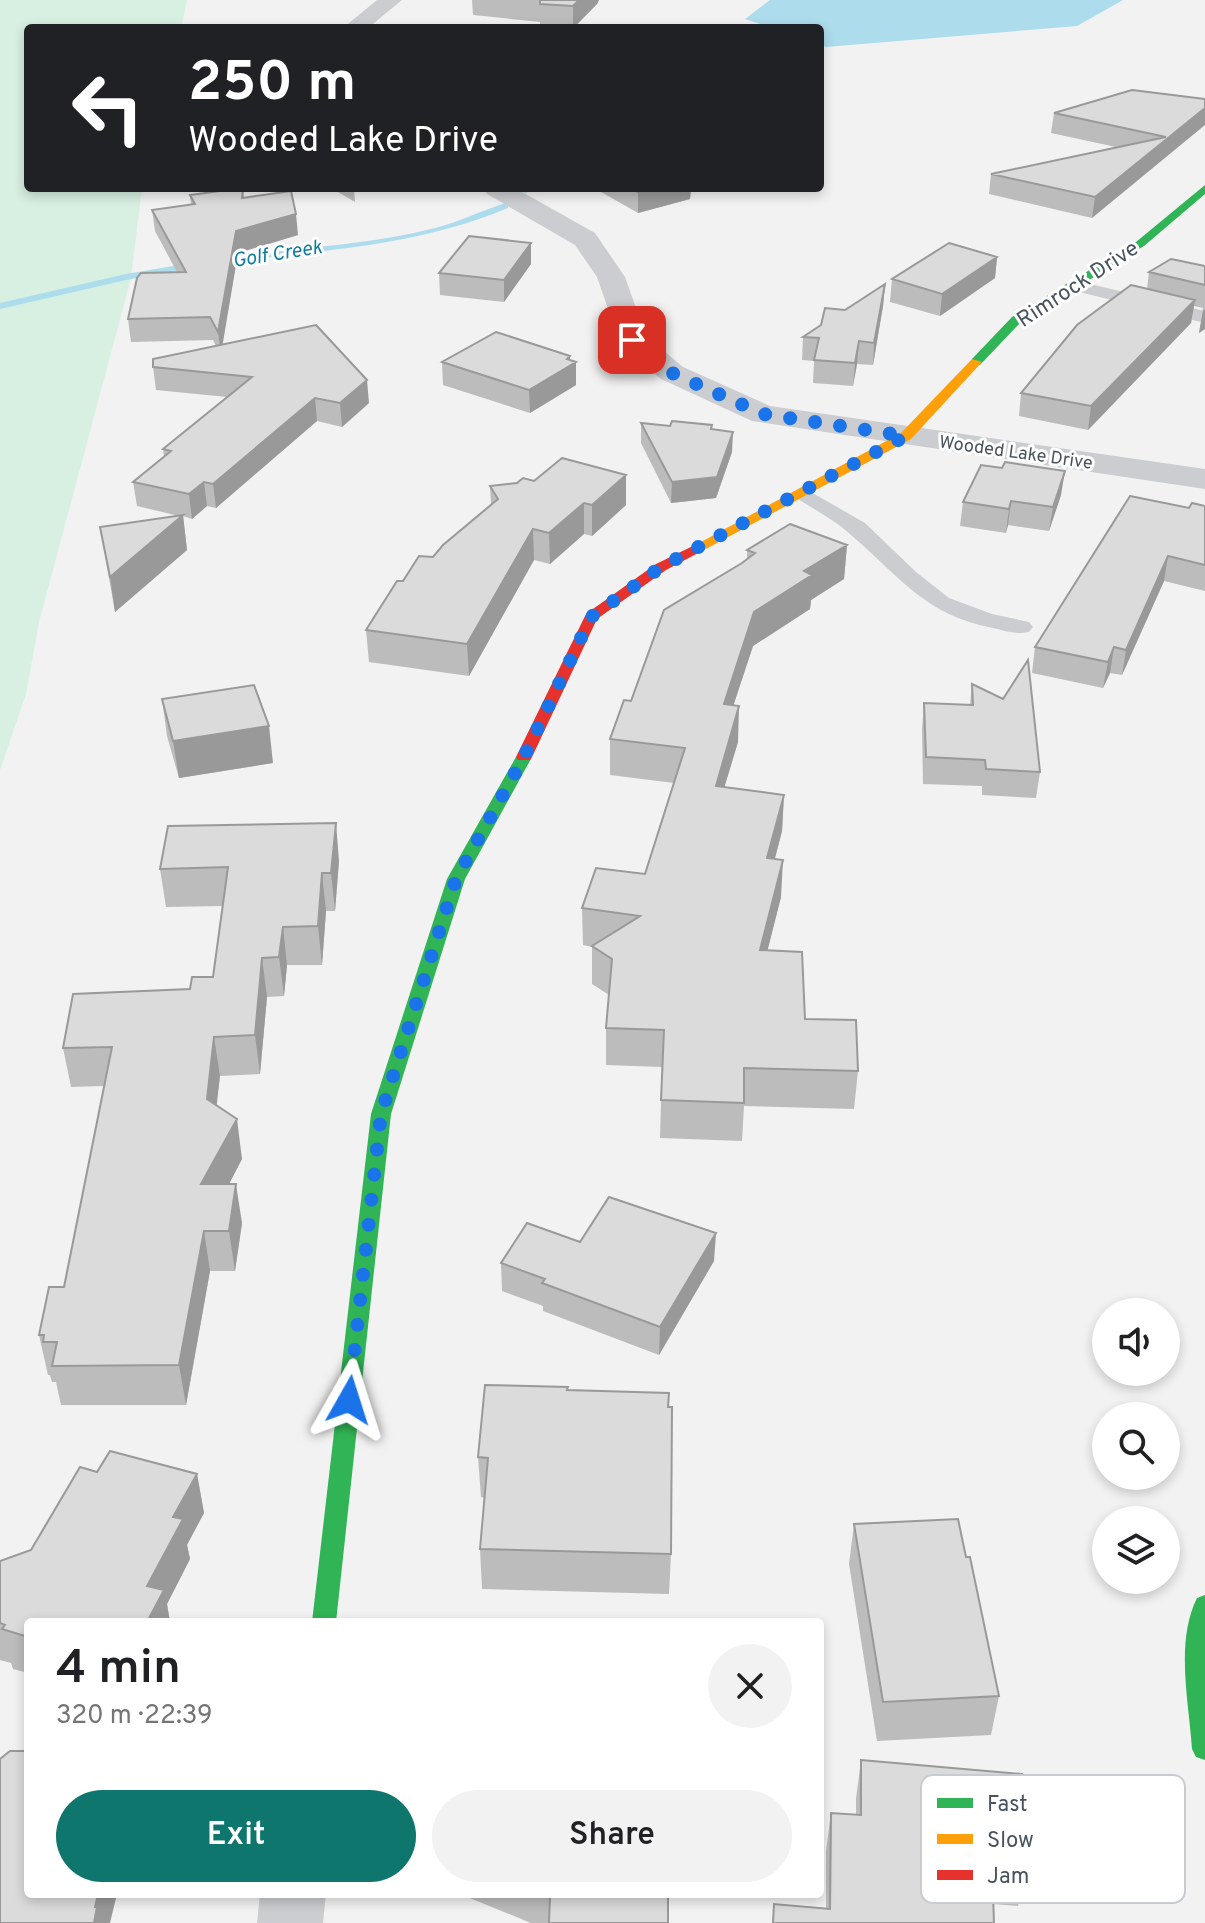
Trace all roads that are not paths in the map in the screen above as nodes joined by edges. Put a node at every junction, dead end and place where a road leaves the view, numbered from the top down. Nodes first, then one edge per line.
1 (391, 0) edge
2 (359, 24) edge
3 (1205, 188) edge
4 (503, 192) edge
5 (1073, 285) junction
6 (1205, 317) edge
7 (906, 436) junction
8 (1205, 479) edge
9 (802, 493) junction
10 (1021, 627) dead end
11 (1205, 1605) edge
12 (324, 1618) edge
13 (1205, 1749) edge
14 (293, 1898) edge
15 (290, 1923) edge

1 - 2 street
3 - 5 street, Rimrock Drive
4 - 7 street, Wooded Lake Drive
5 - 6 lane
5 - 7 street, Rimrock Drive
7 - 8 street, Wooded Lake Drive
7 - 9 street, Rimrock Drive
9 - 10 lane
9 - 12 street, Rimrock Drive
11 - 13 street
14 - 15 street

